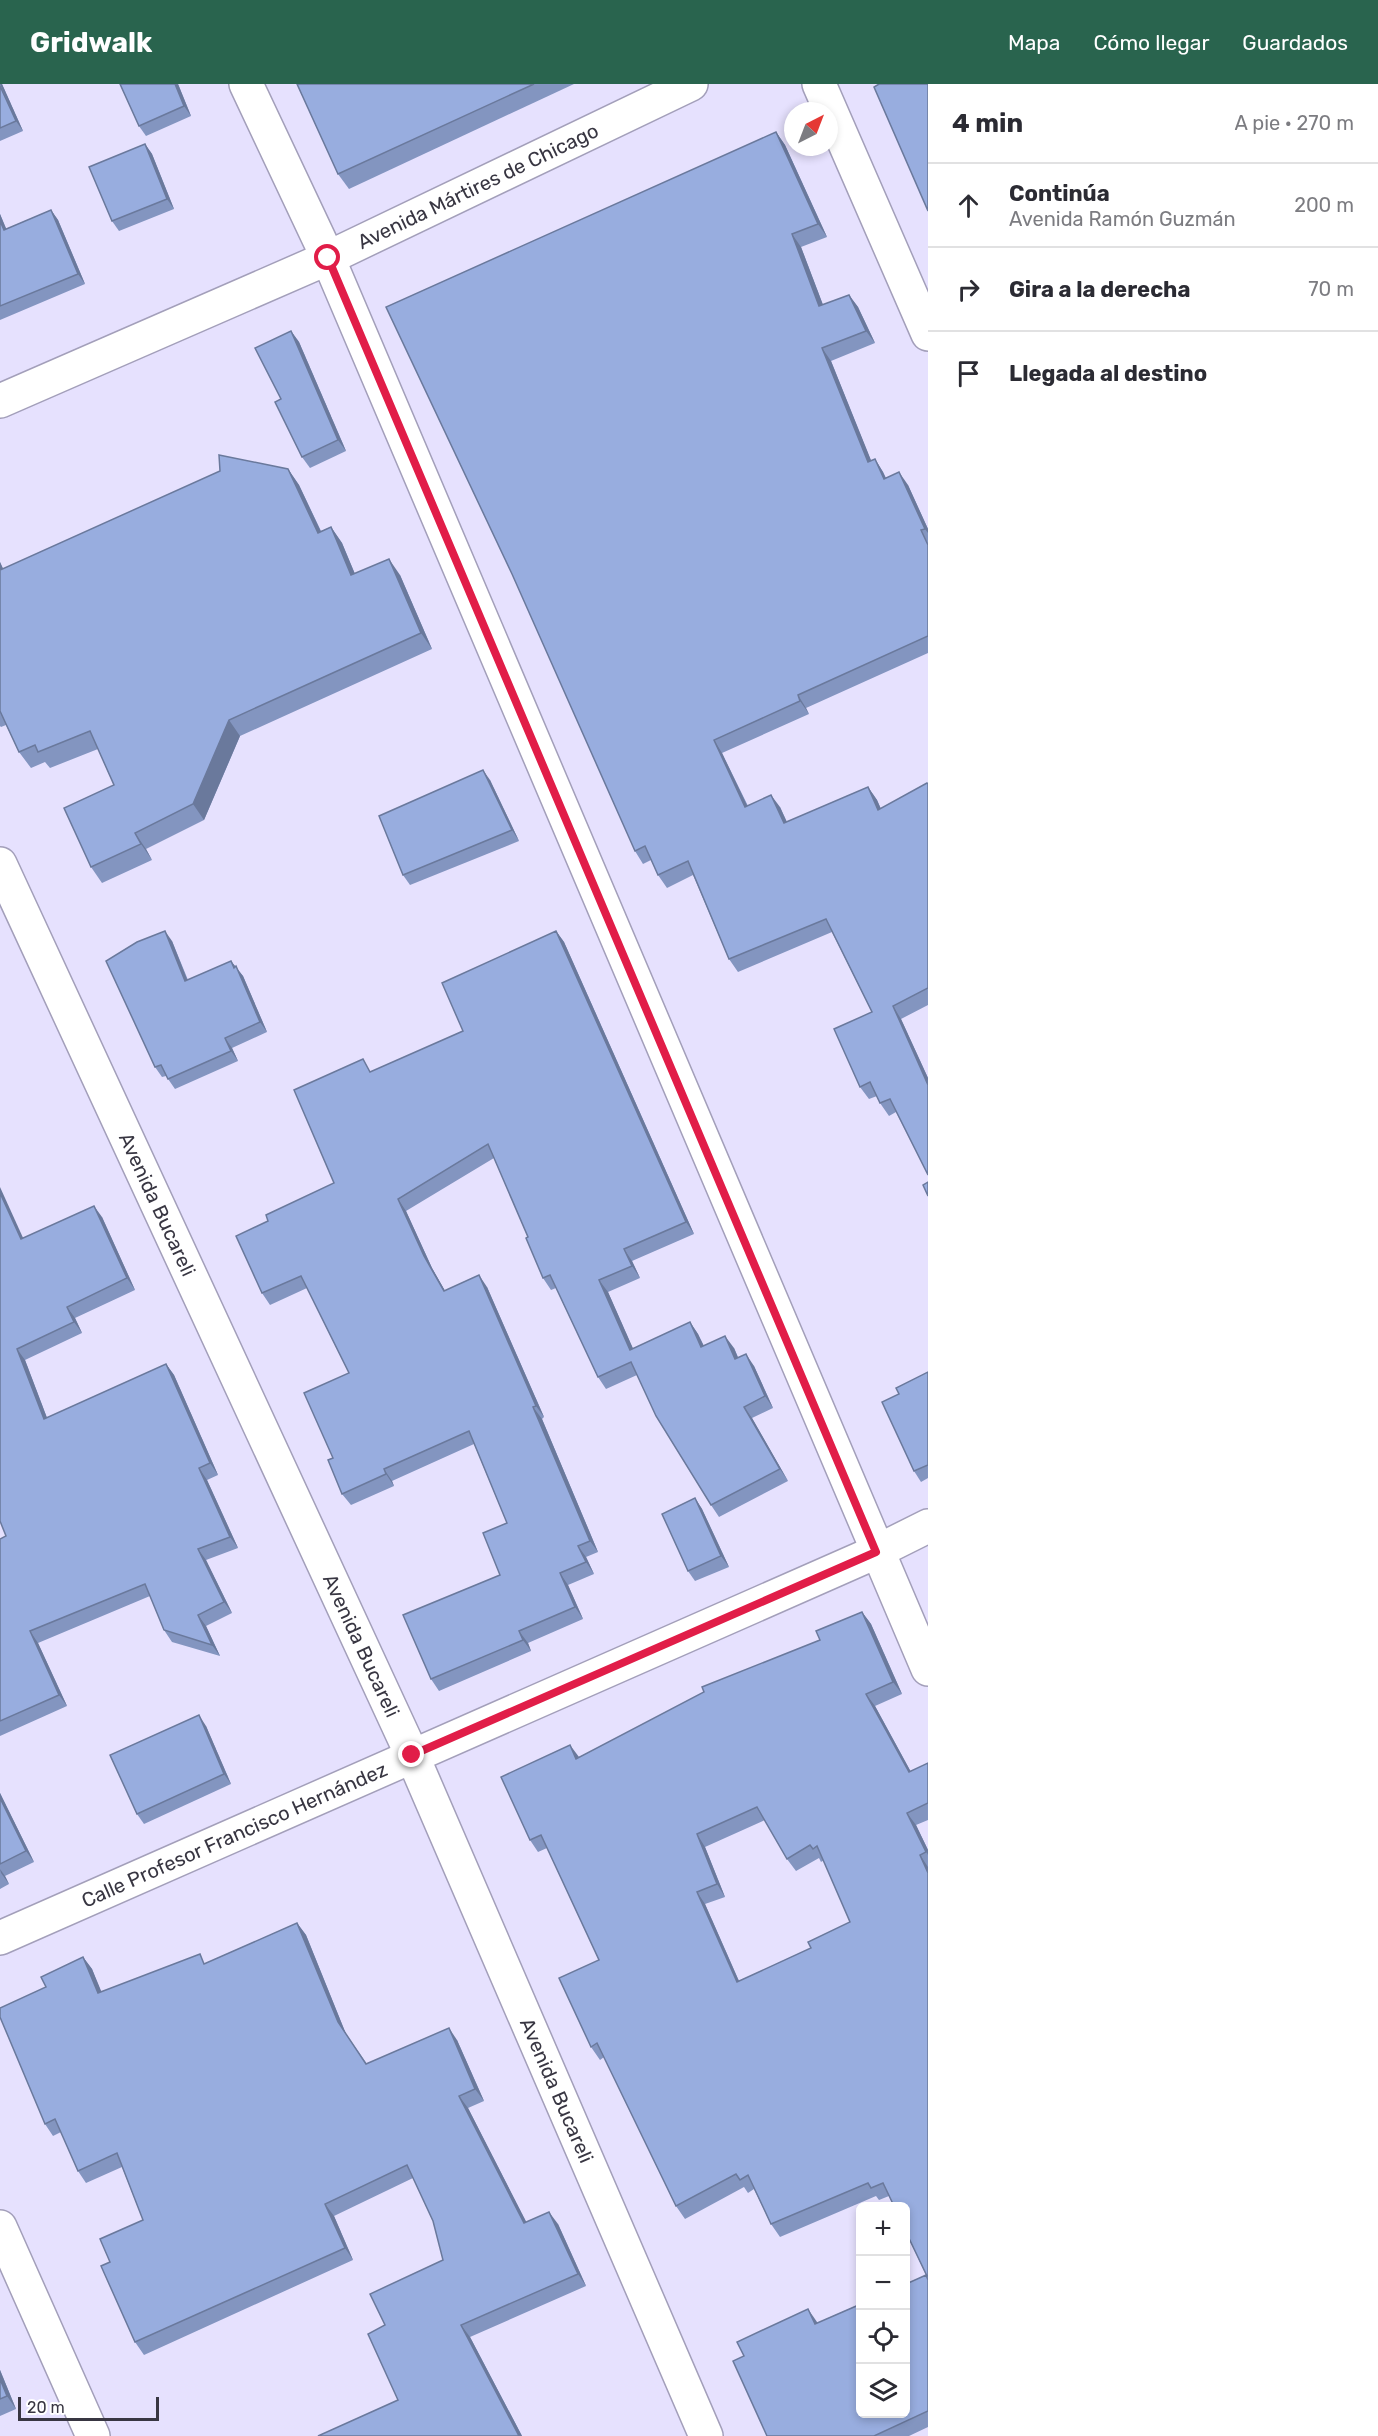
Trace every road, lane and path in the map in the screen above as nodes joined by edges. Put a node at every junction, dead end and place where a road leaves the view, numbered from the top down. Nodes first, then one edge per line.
1 (246, 84) edge
2 (691, 84) edge
3 (819, 84) edge
4 (328, 258) junction
5 (928, 334) edge
6 (0, 401) edge
7 (0, 864) edge
8 (928, 1526) edge
9 (876, 1552) junction
10 (928, 1669) edge
11 (412, 1755) junction
12 (0, 1938) edge
13 (0, 2227) edge
14 (93, 2436) edge
15 (706, 2436) edge

1 - 4 street
2 - 4 street, Avenida Mártires de Chicago
3 - 5 street
4 - 6 street, Avenida Mártires de Chicago
4 - 9 street
7 - 11 street, Avenida Bucareli
8 - 9 street, Calle Profesor Francisco Hernández
9 - 10 street
9 - 11 street, Calle Profesor Francisco Hernández
11 - 12 street, Calle Profesor Francisco Hernández
11 - 15 street, Avenida Bucareli
13 - 14 street

